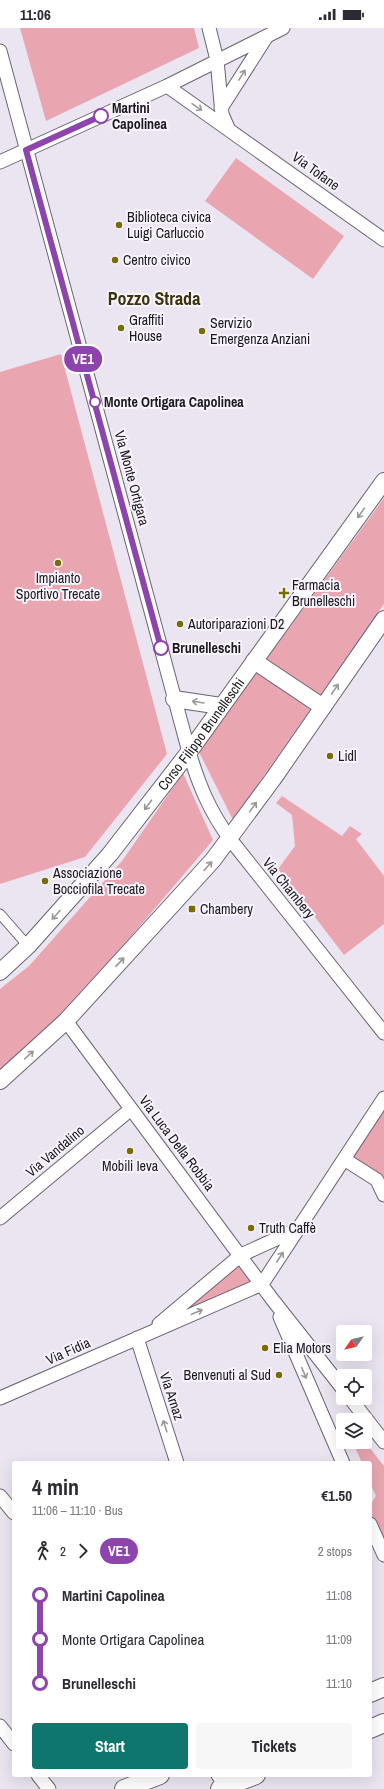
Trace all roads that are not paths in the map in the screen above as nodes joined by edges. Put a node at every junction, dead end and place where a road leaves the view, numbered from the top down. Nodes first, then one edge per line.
1 (208, 28) edge
2 (284, 28) edge
3 (267, 36) junction
4 (0, 51) edge
5 (217, 60) junction
6 (167, 86) junction
7 (221, 108) junction
8 (228, 128) junction
9 (26, 150) junction
10 (0, 162) edge
11 (384, 240) edge
12 (384, 481) edge
13 (384, 618) edge
14 (254, 661) junction
15 (174, 699) junction
16 (221, 706) junction
17 (323, 707) junction
18 (189, 752) junction
19 (230, 839) junction
20 (0, 914) edge
21 (28, 946) junction
22 (0, 972) edge
23 (66, 1021) junction
24 (384, 1032) edge
25 (0, 1081) edge
26 (384, 1098) edge
27 (132, 1109) junction
28 (344, 1159) junction
29 (380, 1178) edge
30 (384, 1195) edge
31 (0, 1218) edge
32 (298, 1229) junction
33 (241, 1255) junction
34 (262, 1284) junction
35 (272, 1299) junction
36 (143, 1335) junction
37 (336, 1381) edge
38 (0, 1398) edge
39 (355, 1405) edge
40 (384, 1442) edge
41 (176, 1461) edge
42 (342, 1461) edge
43 (0, 1496) edge
44 (12, 1511) edge
45 (372, 1528) edge
46 (384, 1555) edge
47 (384, 1687) edge
48 (372, 1692) edge
49 (384, 1723) edge
50 (0, 1726) edge
51 (372, 1728) edge
52 (12, 1741) edge
53 (40, 1777) edge
54 (155, 1777) edge
55 (249, 1777) edge
56 (223, 1785) edge
57 (49, 1789) edge
58 (124, 1789) edge

1 - 5 street
2 - 3 street
3 - 5 street
7 -> 3 street
4 - 9 street, Via Monte Ortigara
5 - 6 street
5 - 7 street
6 -> 8 street, Via Tofane
6 - 9 street
7 - 8 street
8 - 11 street, Via Tofane
9 - 10 street
9 - 15 street, Via Monte Ortigara
12 -> 14 street, Corso Filippo Brunelleschi
17 -> 13 street
14 - 16 street, Corso Filippo Brunelleschi
14 - 17 street
16 -> 15 street
15 - 18 street, Via Monte Ortigara
16 - 18 street, Corso Filippo Brunelleschi
19 -> 17 street
18 - 19 street, Via Chambery
18 -> 21 street, Corso Filippo Brunelleschi
23 -> 19 street
19 - 24 street, Via Chambery
20 - 21 street
21 - 22 street, Corso Filippo Brunelleschi
25 -> 23 street
23 - 27 street, Via Luca Della Robbia
26 - 28 street
27 - 31 street, Via Vandalino
27 - 33 street, Via Luca Della Robbia
28 - 29 street
28 - 32 street
29 - 30 street
32 - 33 street, Via Fidia
34 -> 32 street
33 - 34 street, Via Luca Della Robbia
33 - 36 street, Via Fidia
34 - 35 street, Via Luca Della Robbia
36 -> 34 street, Via Fidia
35 - 37 street
35 -> 42 street
36 - 38 street, Via Fidia
41 -> 36 street, Via Arnaz
39 - 40 street
43 - 44 street
45 - 46 street
47 - 48 main road
49 - 51 main road
50 - 52 street
53 - 57 street
54 - 58 main road
55 - 56 main road

